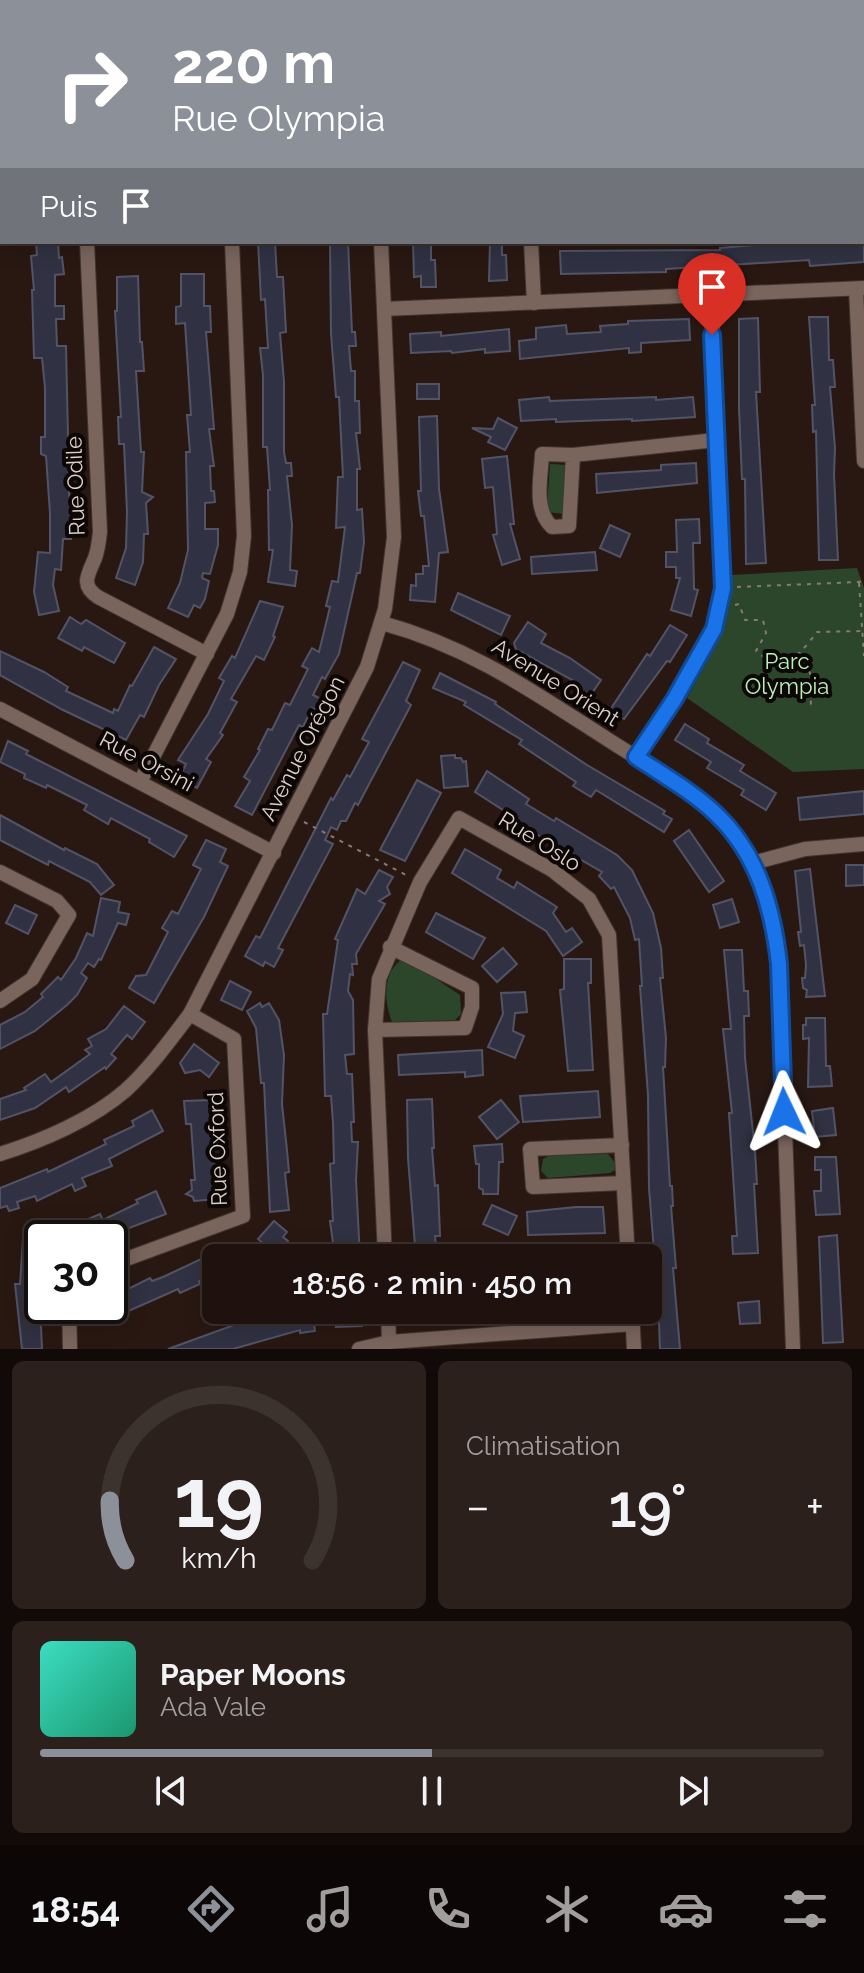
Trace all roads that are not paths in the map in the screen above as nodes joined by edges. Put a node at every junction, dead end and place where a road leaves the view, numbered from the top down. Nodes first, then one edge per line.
1 (87, 244) edge
2 (232, 244) edge
3 (381, 244) edge
4 (531, 244) edge
5 (860, 288) edge
6 (711, 295) junction
7 (534, 303) junction
8 (384, 309) junction
9 (864, 435) edge
10 (716, 440) junction
11 (573, 455) junction
12 (864, 461) edge
13 (382, 623) junction
14 (207, 654) junction
15 (0, 709) edge
16 (636, 757) junction
17 (140, 782) junction
18 (864, 844) edge
19 (274, 853) junction
20 (753, 863) junction
21 (0, 872) edge
22 (390, 947) junction
23 (0, 1001) edge
24 (190, 1014) junction
25 (375, 1030) junction
26 (622, 1145) junction
27 (0, 1154) edge
28 (623, 1183) junction
29 (384, 1244) edge
30 (627, 1244) edge
31 (128, 1258) edge
32 (69, 1324) edge
33 (388, 1324) edge
34 (564, 1324) edge
35 (632, 1324) edge
36 (389, 1342) junction
37 (70, 1349) edge
38 (359, 1349) edge
39 (634, 1349) edge
40 (793, 1349) edge

1 - 14 street, Rue Odile
2 - 14 street
3 - 8 street, Avenue Orégon
4 - 7 street
5 - 6 street
5 - 9 street
6 - 7 street
6 - 10 street
7 - 8 street
8 - 13 street, Avenue Orégon
9 - 12 street
10 - 11 street
10 - 16 street
11 - 11 street
13 - 16 street, Avenue Orient
13 - 19 street, Avenue Orégon
14 - 17 street
15 - 17 street, Rue Orsini
16 - 20 street, Avenue Orient
17 - 19 street, Rue Orsini
18 - 20 street
19 - 24 street, Avenue Orégon
20 - 40 street, Avenue Orient
21 - 23 street
22 - 25 street, Rue Oslo
22 - 25 street
22 - 26 street, Rue Oslo
24 - 27 street, Avenue Orégon
24 - 31 street, Rue Oxford
25 - 29 street, Rue Oslo
26 - 28 street, Rue Oslo
26 - 28 street
28 - 30 street, Rue Oslo
32 - 37 street
33 - 36 street
34 - 36 street
35 - 39 street
36 - 38 street

